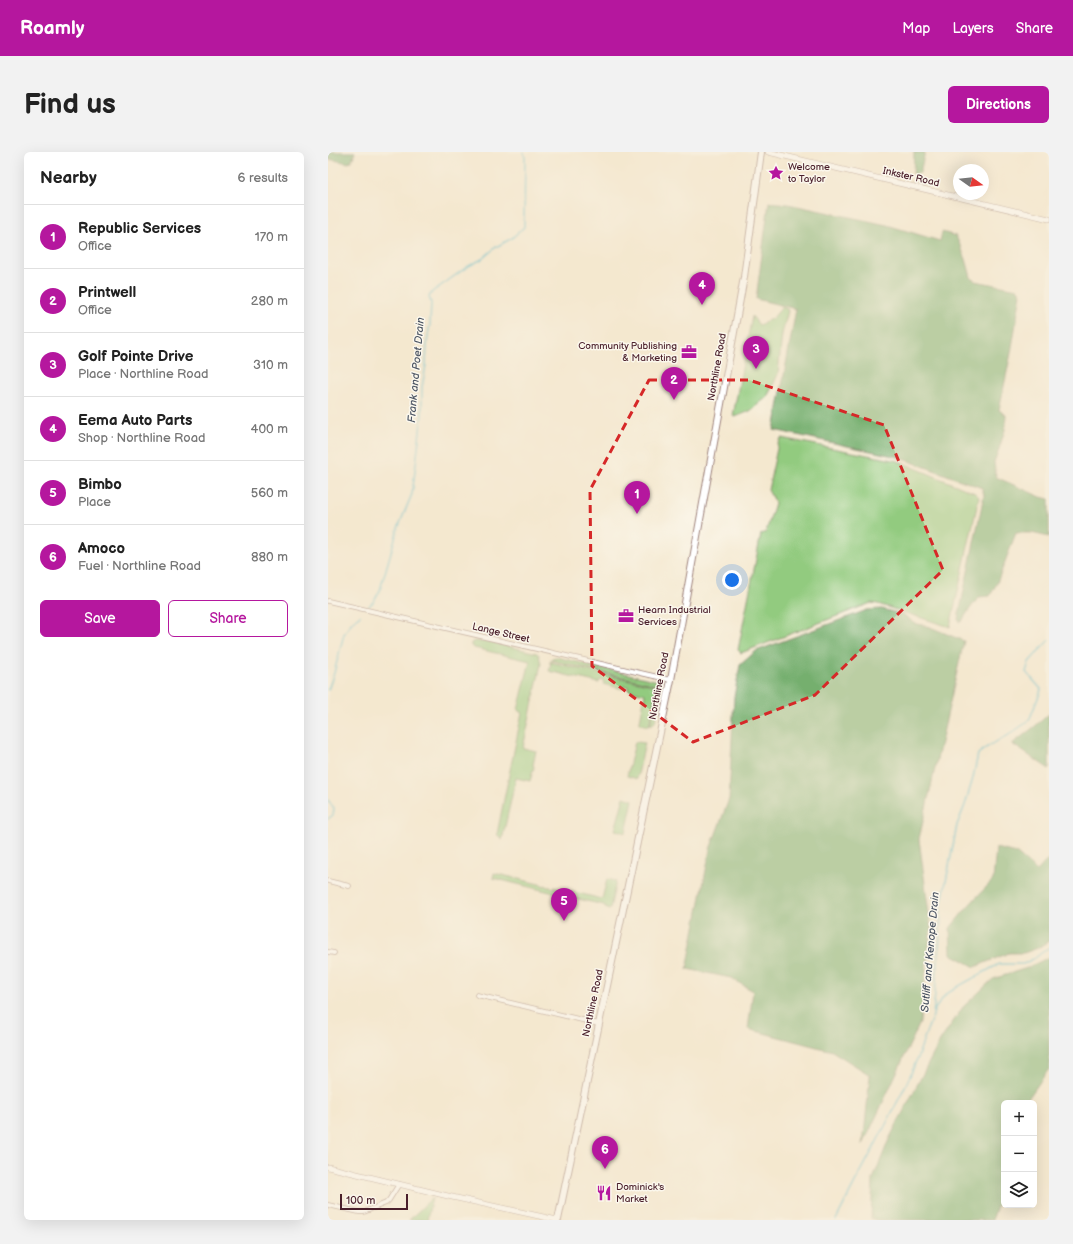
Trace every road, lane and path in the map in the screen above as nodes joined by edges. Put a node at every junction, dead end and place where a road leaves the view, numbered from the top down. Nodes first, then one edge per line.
1 (761, 152) edge
2 (768, 152) edge
3 (1049, 219) edge
4 (328, 601) edge
5 (671, 680) junction
6 (328, 881) edge
7 (349, 886) dead end
8 (328, 952) edge
9 (334, 953) dead end
10 (477, 995) dead end
11 (598, 1024) junction
12 (328, 1167) edge
13 (398, 1184) junction
14 (328, 1205) edge
15 (557, 1220) edge

1 - 5 main road, Northline Road
2 - 3 street, Inkster Road
4 - 5 street, Lange Street
5 - 11 main road, Northline Road
6 - 7 street
8 - 9 street
10 - 11 street
11 - 15 main road, Northline Road
12 - 13 street
13 - 14 street
13 - 15 street

